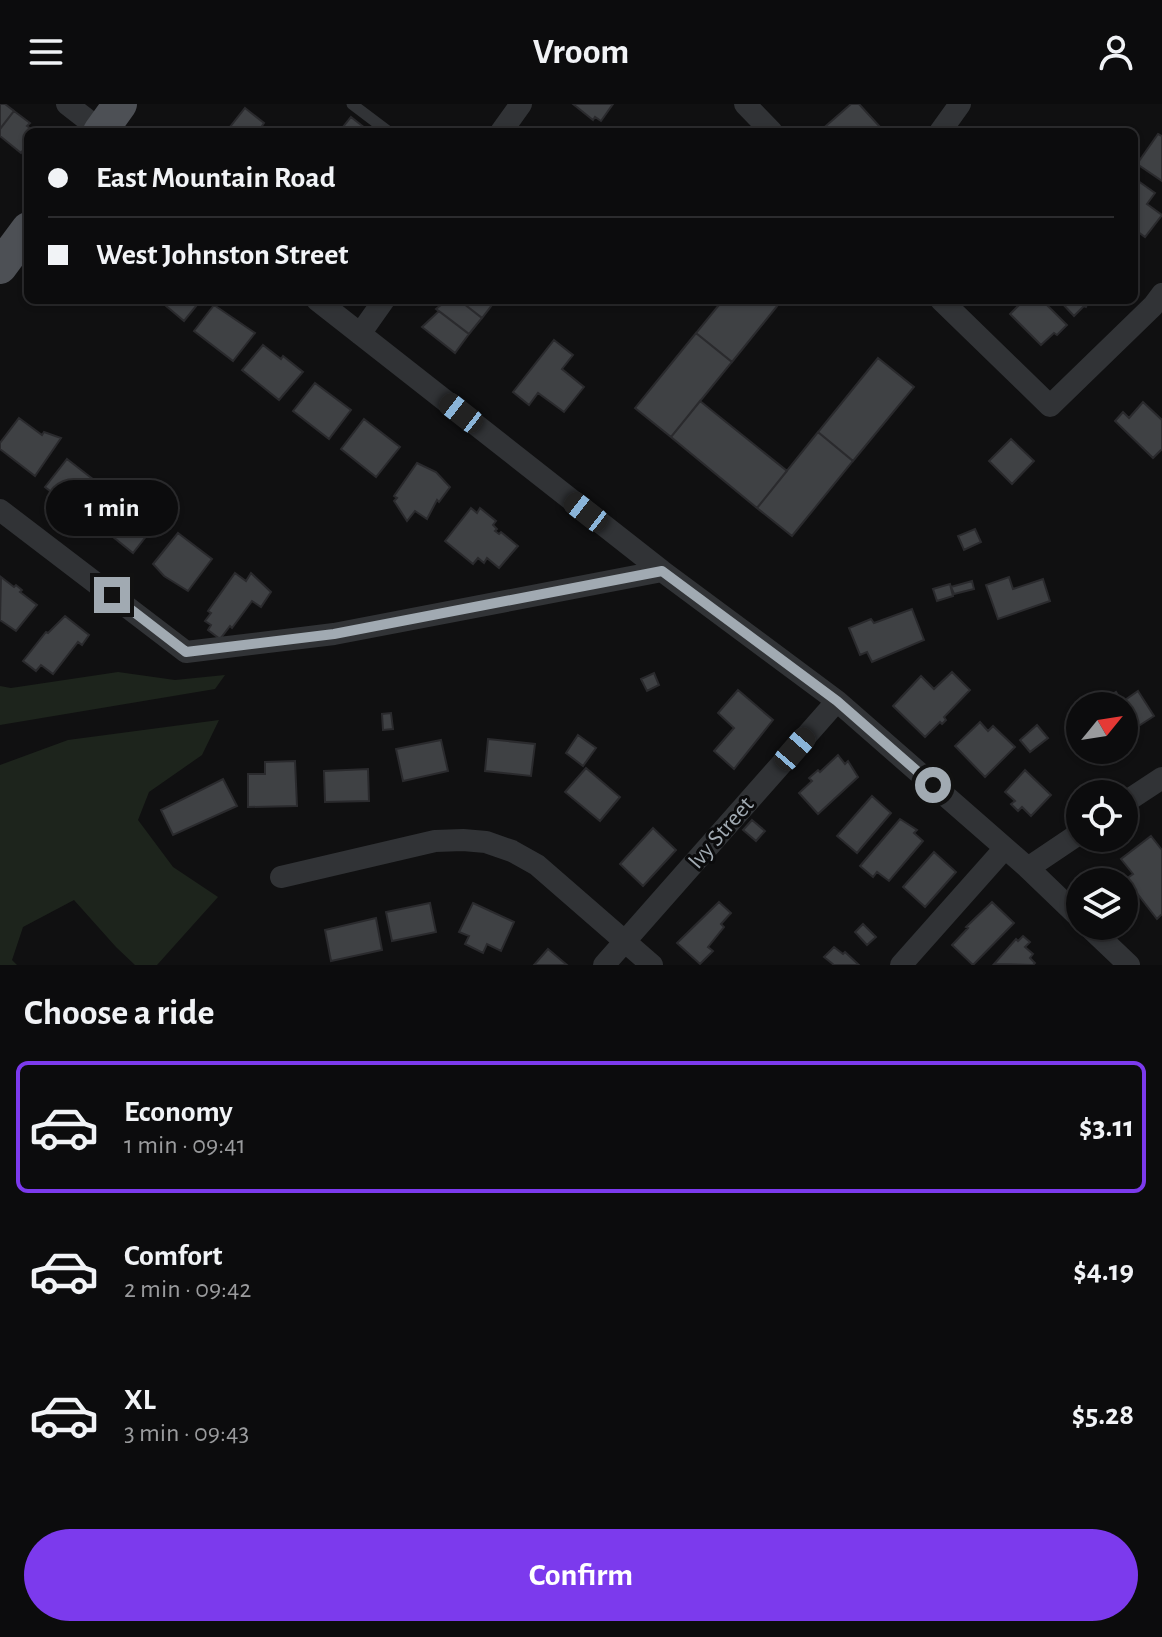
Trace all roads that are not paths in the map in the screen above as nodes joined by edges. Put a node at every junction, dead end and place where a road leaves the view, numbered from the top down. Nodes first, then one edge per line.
1 (67, 104) edge
2 (352, 104) edge
3 (521, 104) edge
4 (745, 104) edge
5 (960, 104) edge
6 (106, 125) edge
7 (384, 128) edge
8 (504, 128) edge
9 (768, 128) edge
10 (943, 128) edge
11 (24, 234) edge
12 (0, 267) edge
13 (1162, 294) edge
14 (322, 304) edge
15 (381, 304) edge
16 (945, 304) edge
17 (360, 334) junction
18 (0, 510) edge
19 (662, 571) junction
20 (837, 701) junction
21 (1162, 778) edge
22 (1138, 794) edge
23 (1066, 842) edge
24 (1005, 848) junction
25 (1028, 868) junction
26 (281, 877) dead end
27 (1066, 905) edge
28 (1103, 940) edge
29 (626, 941) junction
30 (604, 965) edge
31 (652, 965) edge
32 (901, 965) edge
33 (1129, 965) edge

1 - 6 street
2 - 7 lane
3 - 8 street
4 - 9 street
5 - 10 street
11 - 12 main road
13 - 16 street
14 - 17 street
15 - 17 street
17 - 19 street
18 - 19 street
19 - 20 street
20 - 24 street
20 - 29 street, Ivy Street
21 - 22 street
23 - 25 street
24 - 25 street
24 - 32 street
25 - 27 street
26 - 29 street
28 - 33 street
29 - 30 street, Ivy Street
29 - 31 street

